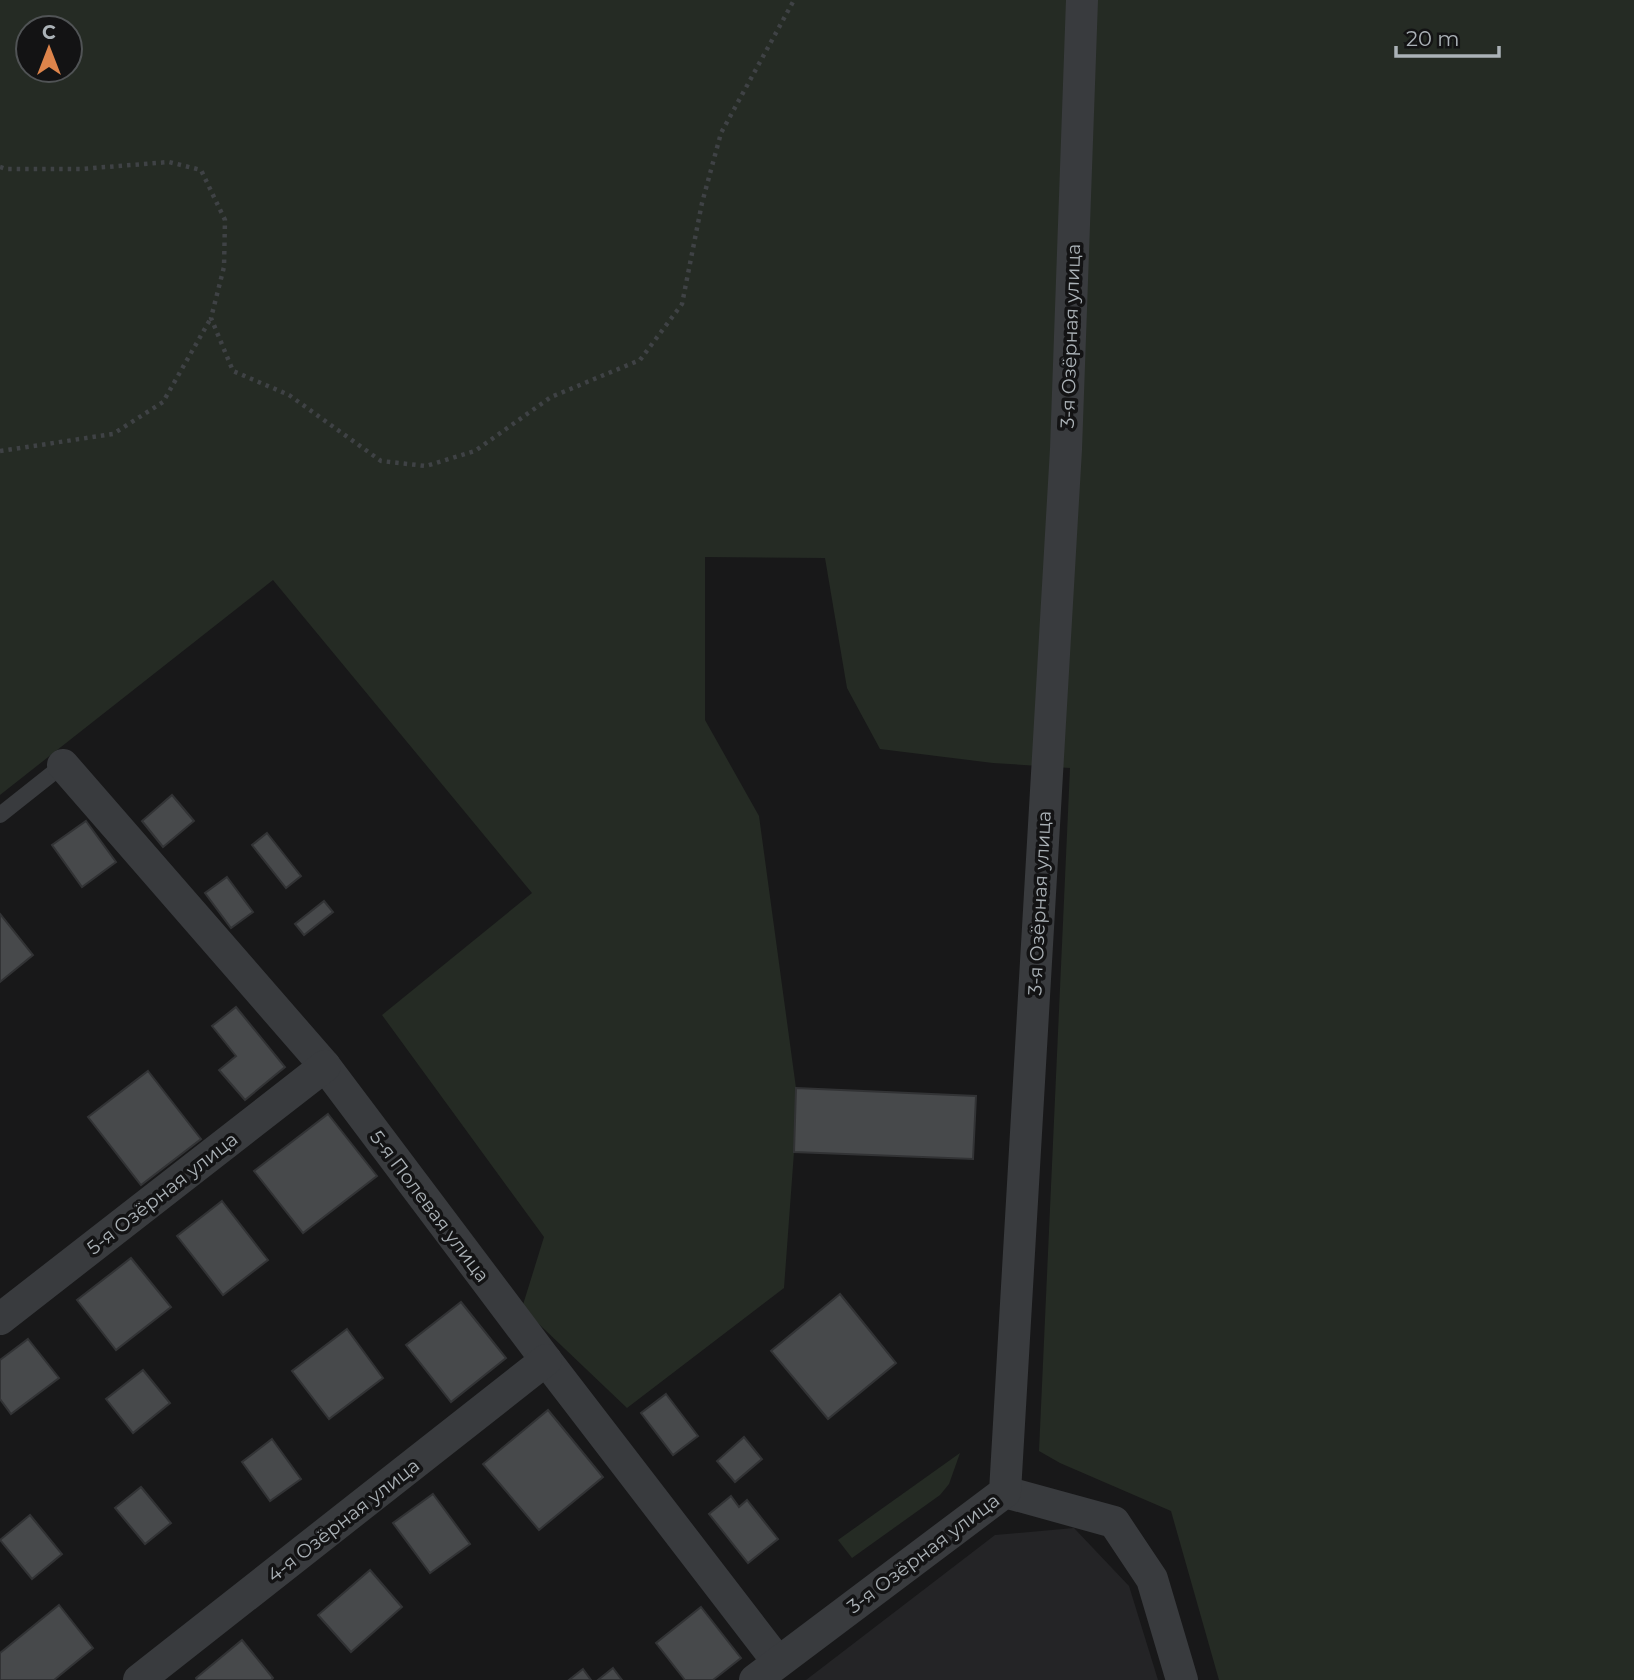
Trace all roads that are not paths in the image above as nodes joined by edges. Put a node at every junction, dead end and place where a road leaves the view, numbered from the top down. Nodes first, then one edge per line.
1 (1082, 0) edge
2 (63, 765) joint
3 (0, 816) edge
4 (325, 1066) junction
5 (0, 1319) edge
6 (546, 1360) junction
7 (1005, 1492) junction
8 (773, 1674) edge
9 (139, 1680) edge
10 (1182, 1680) edge

1 - 7 street, 3-я Озёрная улица
2 - 3 lane
2 - 4 street, 5-я Полевая улица
4 - 5 street, 5-я Озёрная улица
4 - 6 street, 5-я Полевая улица
6 - 8 street, 5-я Полевая улица
6 - 9 street, 4-я Озёрная улица
7 - 8 street, 3-я Озёрная улица
7 - 10 street

